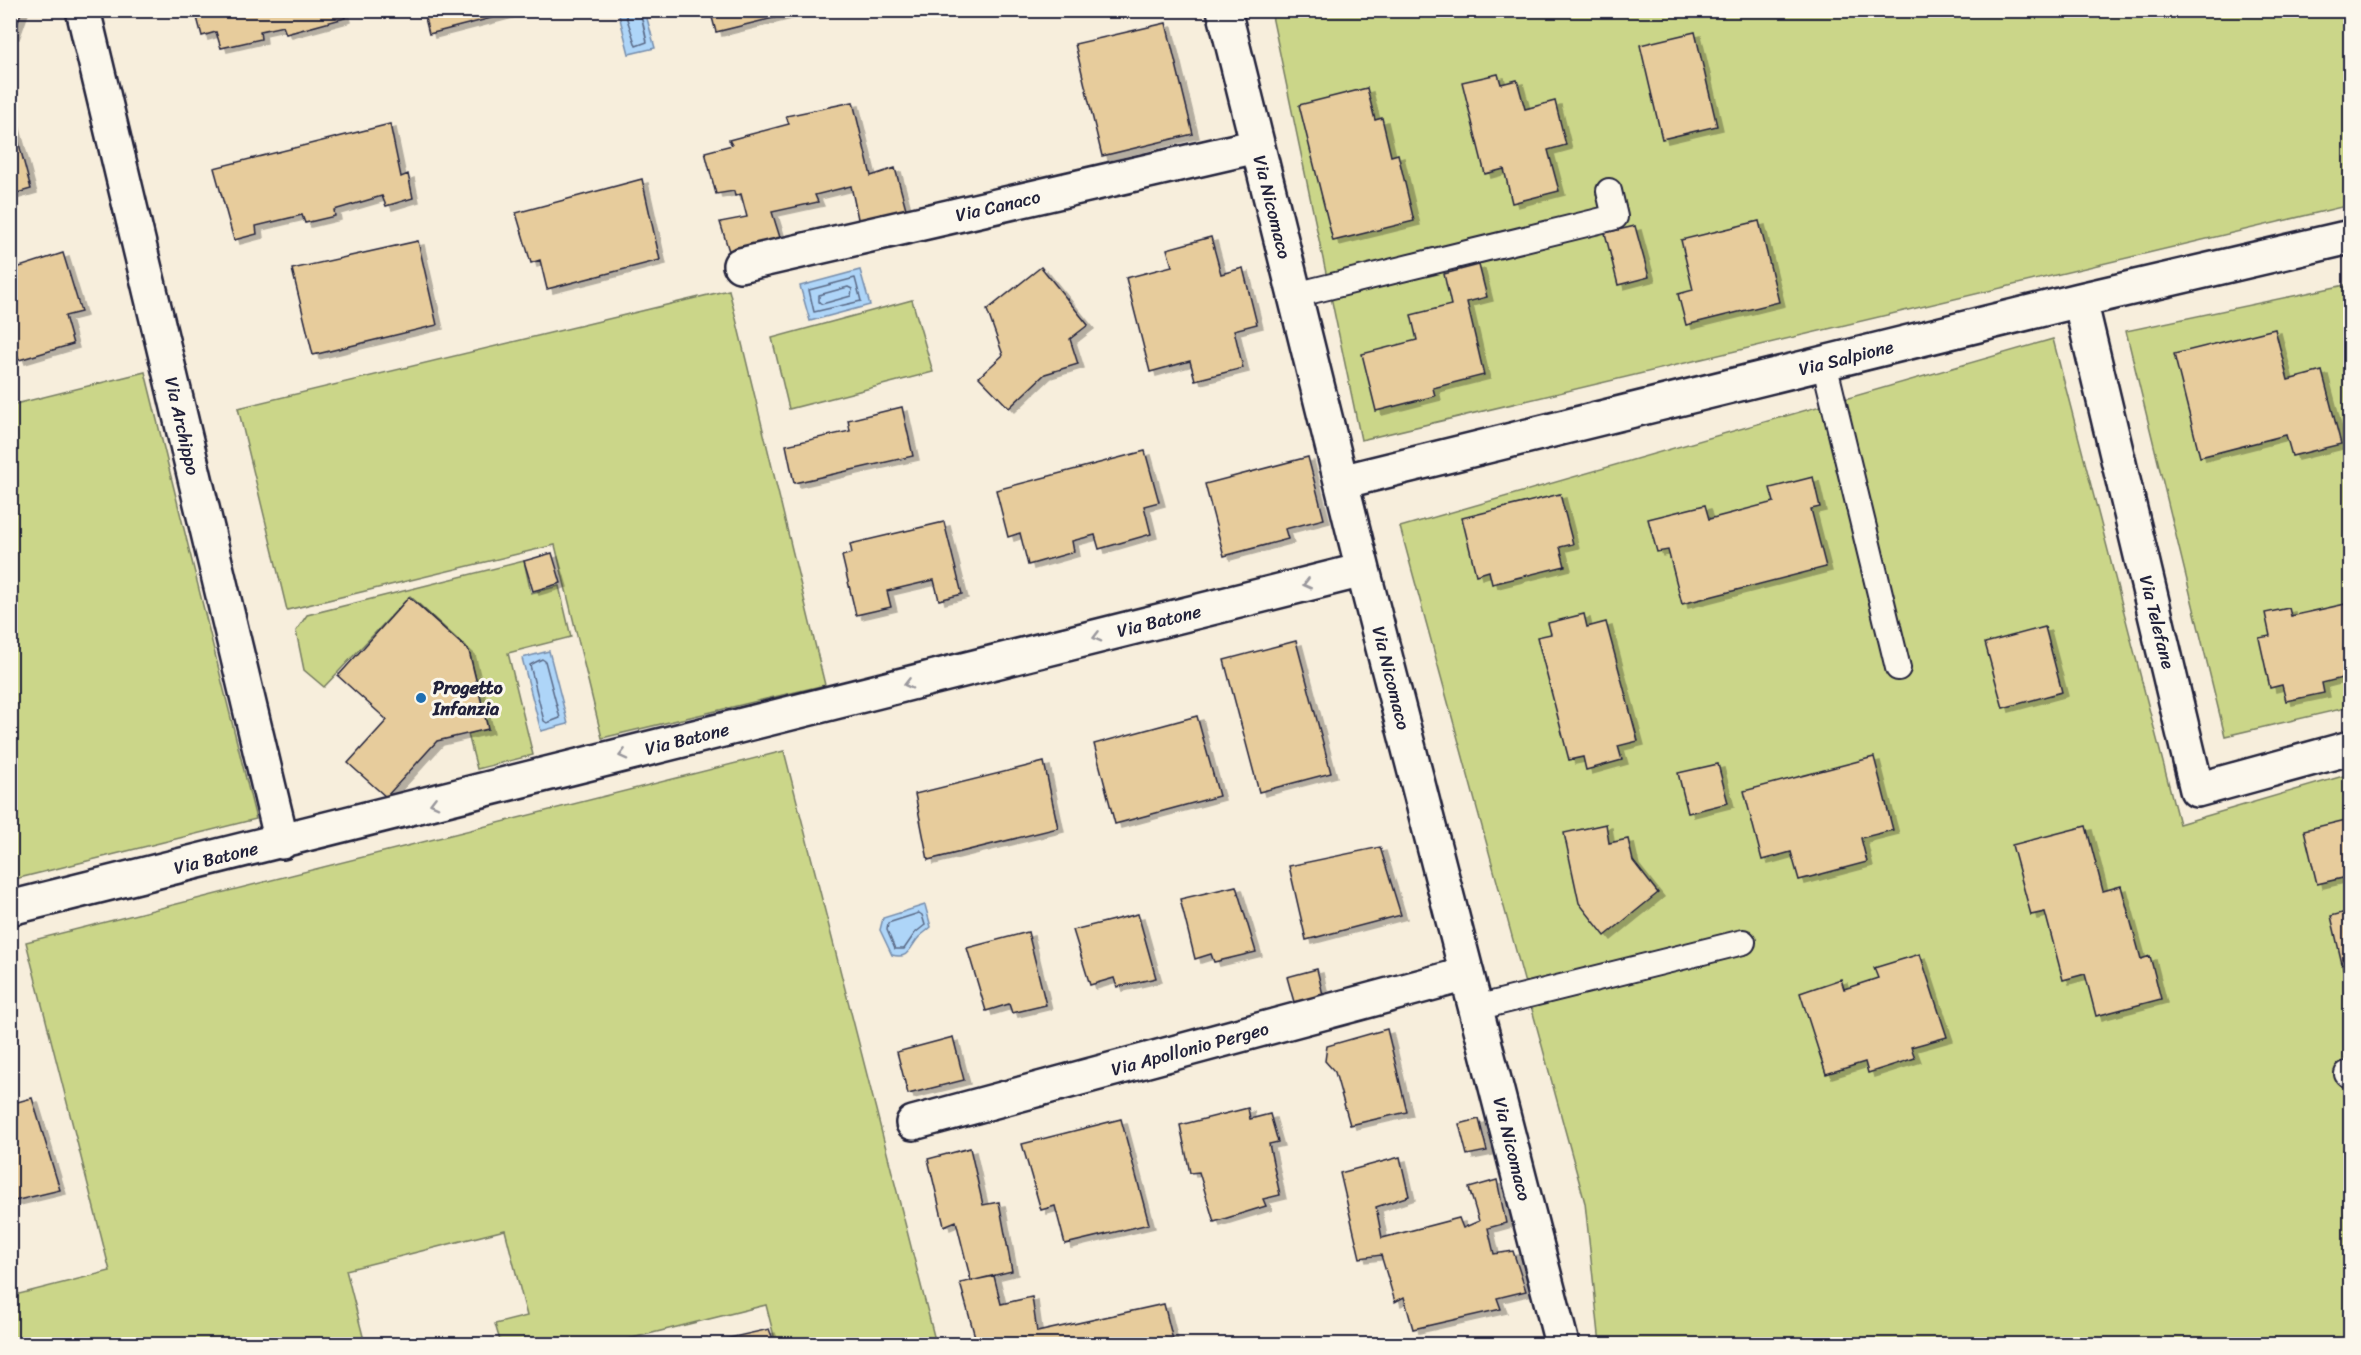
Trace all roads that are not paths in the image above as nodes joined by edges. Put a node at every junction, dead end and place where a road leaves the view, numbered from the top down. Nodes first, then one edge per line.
1 (83, 10) edge
2 (1224, 10) edge
3 (1257, 146) junction
4 (1609, 191) dead end
5 (2350, 237) edge
6 (740, 266) dead end
7 (1295, 295) junction
8 (2080, 300) junction
9 (1824, 363) junction
10 (1341, 482) junction
11 (1364, 570) junction
12 (1898, 668) dead end
13 (2350, 748) edge
14 (282, 842) junction
15 (10, 908) edge
16 (1743, 942) dead end
17 (1467, 974) junction
18 (1476, 1008) junction
19 (913, 1123) dead end
20 (1562, 1344) edge

1 - 14 street, Via Archippo
2 - 3 street, Via Nicomaco
3 - 6 street, Via Canaco
3 - 7 street, Via Nicomaco
4 - 7 lane
5 - 8 street, Via Salpione
7 - 10 street, Via Nicomaco
8 - 9 street, Via Salpione
8 - 13 street, Via Telefane
9 - 10 street, Via Salpione
9 - 12 lane
10 - 11 street, Via Nicomaco
11 -> 14 street, Via Batone
11 - 17 street, Via Nicomaco
14 - 15 street, Via Batone
16 - 18 lane
17 - 18 street, Via Nicomaco
17 - 19 street, Via Apollonio Pergeo
18 - 20 street, Via Nicomaco

